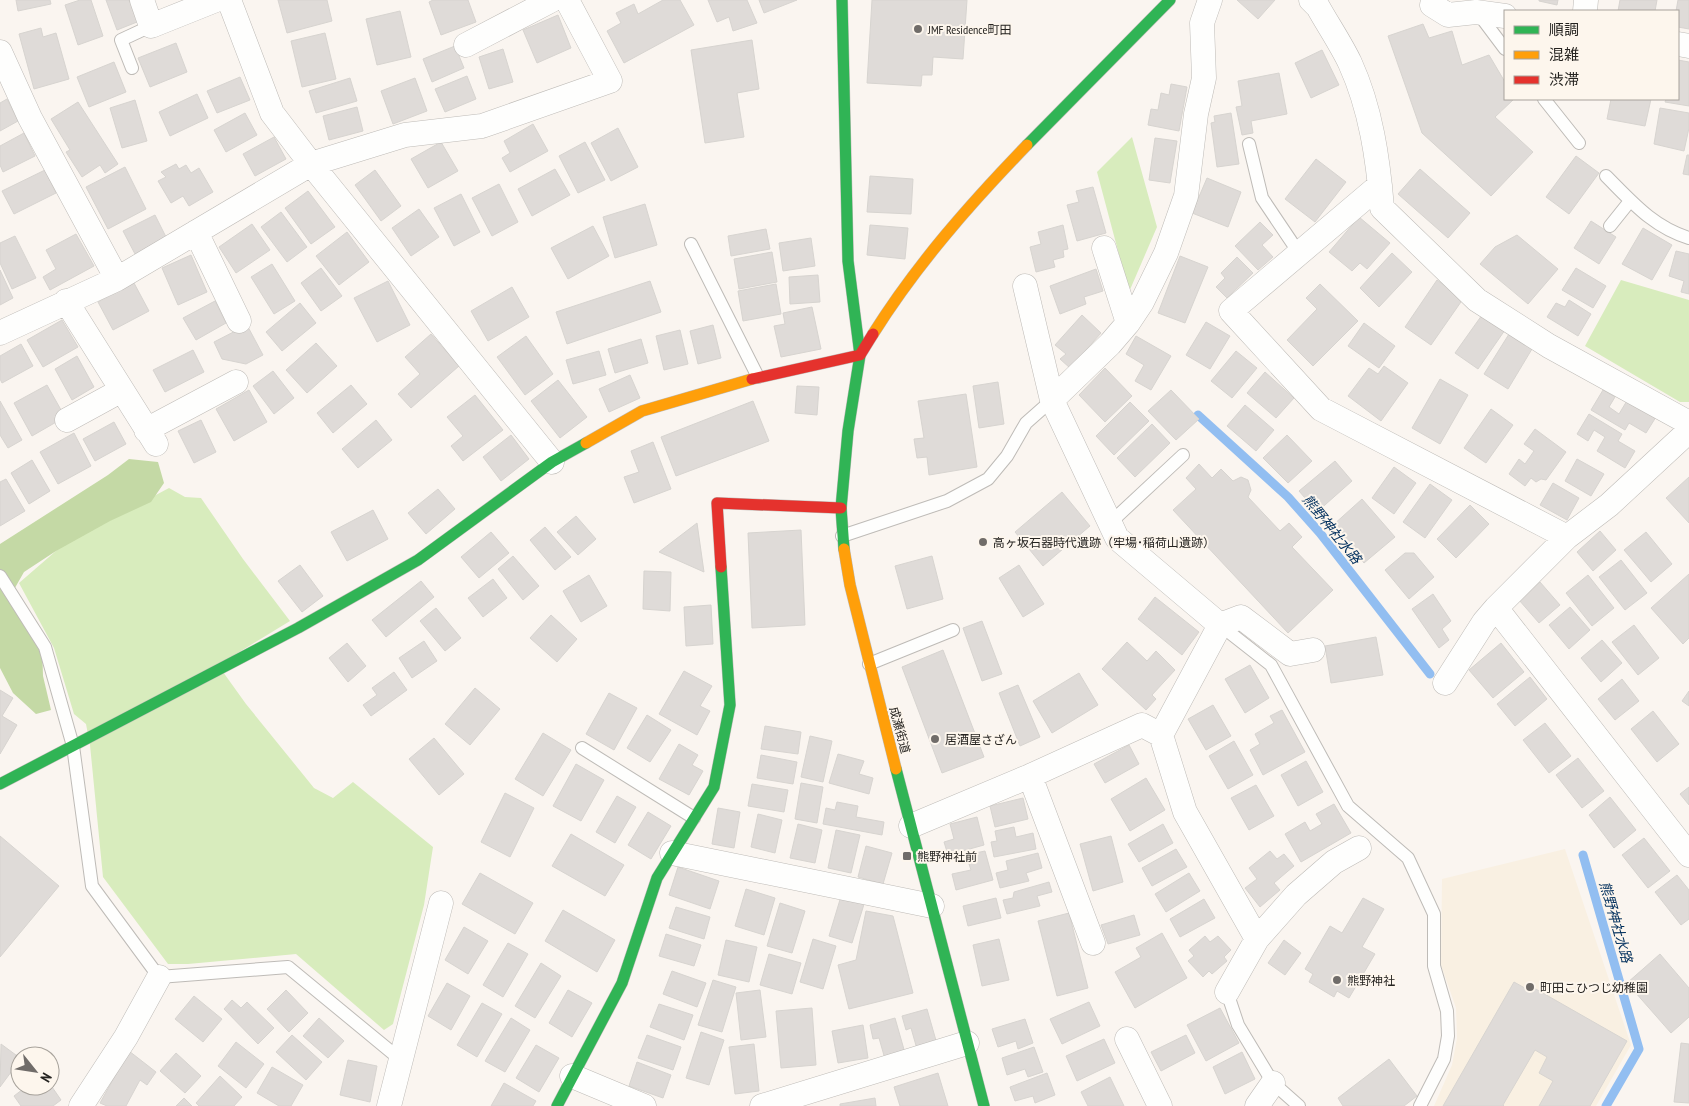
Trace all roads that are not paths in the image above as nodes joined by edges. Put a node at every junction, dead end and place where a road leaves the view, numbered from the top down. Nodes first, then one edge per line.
1 (142, 0) edge
2 (216, 0) edge
3 (229, 0) edge
4 (842, 0) edge
5 (1170, 0) edge
6 (1210, 0) edge
7 (1311, 0) edge
8 (567, 1) edge
9 (1432, 5) dead end
10 (1476, 12) junction
11 (1504, 16) edge
12 (151, 26) junction
13 (466, 45) dead end
14 (1504, 48) edge
15 (0, 52) edge
16 (132, 68) dead end
17 (1545, 100) edge
18 (1579, 143) dead end
19 (1249, 144) dead end
20 (311, 164) junction
21 (1606, 176) dead end
22 (1380, 185) junction
23 (1630, 200) junction
24 (1610, 226) dead end
25 (196, 232) junction
26 (1689, 238) edge
27 (691, 244) dead end
28 (1104, 248) dead end
29 (1299, 253) junction
30 (117, 280) junction
31 (1025, 286) dead end
32 (66, 301) junction
33 (239, 321) dead end
34 (1128, 323) junction
35 (0, 333) edge
36 (860, 355) junction
37 (758, 377) junction
38 (236, 382) dead end
39 (122, 390) junction
40 (1052, 400) junction
41 (67, 420) dead end
42 (1689, 423) edge
43 (1689, 431) edge
44 (1183, 455) dead end
45 (552, 462) junction
46 (841, 508) junction
47 (1110, 523) junction
48 (842, 536) junction
49 (1567, 537) junction
50 (0, 576) edge
51 (1496, 608) junction
52 (1220, 625) junction
53 (954, 630) dead end
54 (1313, 650) dead end
55 (869, 664) junction
56 (1443, 688) dead end
57 (1161, 735) junction
58 (73, 746) junction
59 (582, 748) dead end
60 (1030, 776) junction
61 (0, 784) edge
62 (694, 818) junction
63 (911, 826) junction
64 (1359, 848) dead end
65 (672, 853) junction
66 (1689, 854) edge
67 (441, 903) dead end
68 (932, 906) junction
69 (1256, 940) junction
70 (1093, 943) dead end
71 (159, 977) junction
72 (1227, 992) joint
73 (1127, 1039) dead end
74 (967, 1043) junction
75 (401, 1060) junction
76 (572, 1076) junction
77 (1273, 1083) junction
78 (81, 1106) edge
79 (389, 1106) edge
80 (557, 1106) edge
81 (644, 1106) edge
82 (762, 1106) edge
83 (984, 1106) edge
84 (1160, 1106) edge
85 (1257, 1106) edge
86 (1300, 1106) edge
87 (1420, 1106) edge

1 - 12 street
2 - 12 street
3 - 20 street
4 - 36 street
5 - 36 street
6 - 34 street
7 - 22 street
8 - 13 street
8 - 20 street
9 - 10 street
10 - 11 street
10 - 14 lane
12 - 16 lane
15 - 30 street
17 - 18 lane
19 - 29 lane
20 - 25 street
20 - 45 street
21 - 23 lane
22 - 29 street
22 - 42 street
23 - 24 lane
23 - 26 lane
25 - 30 street
25 - 33 street
27 - 37 lane
28 - 34 street
29 - 49 street
30 - 32 street
31 - 40 street
32 - 35 street
32 - 39 street
34 - 40 street
36 - 37 street
36 - 46 street, 成瀬街道
37 - 45 street
38 - 39 street
39 - 41 street
40 - 47 street
40 - 48 lane
43 - 49 street
44 - 47 lane
45 - 58 street
46 - 48 street, 成瀬街道
46 - 62 street
47 - 52 street
48 - 55 street, 成瀬街道
49 - 51 street
50 - 58 lane
51 - 56 street
51 - 66 street
52 - 54 street
52 - 57 street
52 - 87 lane
53 - 55 lane
55 - 63 street, 成瀬街道
57 - 60 street
57 - 69 street
58 - 61 street
58 - 71 lane
59 - 62 lane
60 - 63 street
60 - 70 street
62 - 65 street
63 - 68 street, 成瀬街道
64 - 69 street
65 - 68 street
65 - 76 street
67 - 75 street
68 - 74 street, 成瀬街道
69 - 72 street
71 - 75 lane
71 - 78 street
72 - 77 lane
73 - 84 street
74 - 82 street
74 - 83 street, 成瀬街道
75 - 79 street
76 - 80 street
76 - 81 street
77 - 85 street
77 - 86 lane

